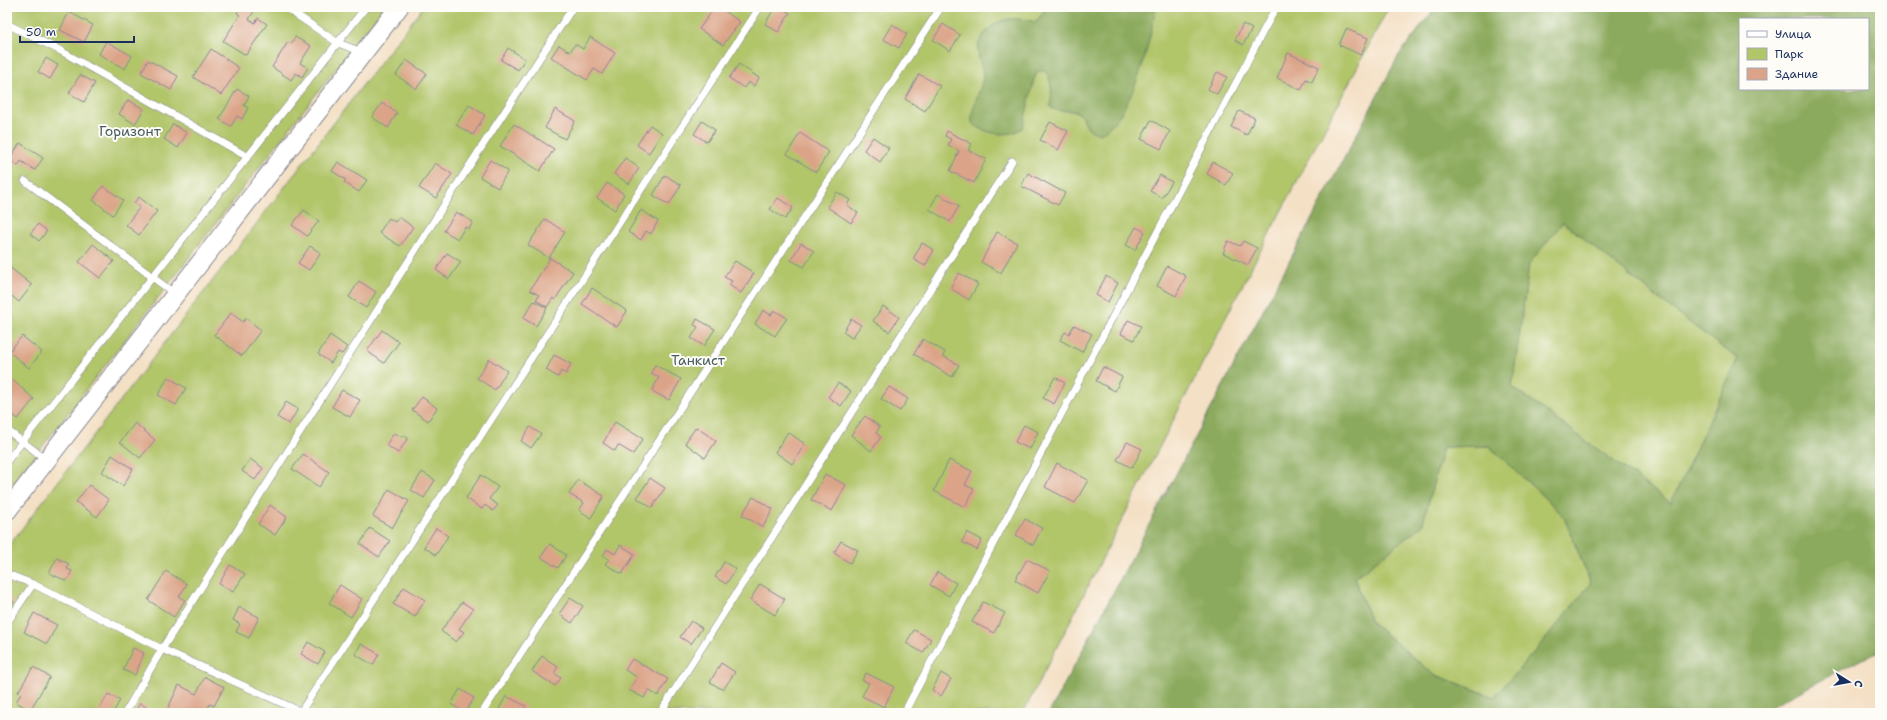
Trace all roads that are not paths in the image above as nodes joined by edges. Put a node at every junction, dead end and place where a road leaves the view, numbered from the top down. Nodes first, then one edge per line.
1 (285, 7) edge
2 (366, 7) edge
3 (399, 7) edge
4 (573, 7) edge
5 (760, 7) edge
6 (941, 7) edge
7 (1276, 7) edge
8 (7, 24) edge
9 (338, 43) junction
10 (364, 52) junction
11 (248, 157) junction
12 (1012, 161) dead end
13 (25, 181) dead end
14 (153, 277) junction
15 (176, 294) junction
16 (7, 430) edge
17 (22, 441) junction
18 (47, 460) junction
19 (7, 461) edge
20 (7, 511) edge
21 (7, 574) edge
22 (33, 584) junction
23 (7, 623) edge
24 (162, 649) junction
25 (302, 712) edge
26 (125, 713) edge
27 (482, 713) edge
28 (660, 713) edge
29 (904, 713) edge

1 - 9 lane
2 - 9 lane
3 - 10 street
4 - 24 lane
5 - 25 lane
6 - 27 lane
7 - 29 lane
8 - 11 lane
9 - 10 lane
9 - 11 lane
10 - 15 street
11 - 14 lane
12 - 28 lane
13 - 14 lane
14 - 15 lane
14 - 17 lane
15 - 18 street
16 - 17 lane
17 - 18 lane
17 - 19 lane
18 - 20 street
21 - 22 lane
22 - 23 lane
22 - 24 lane
24 - 25 lane
24 - 26 lane

